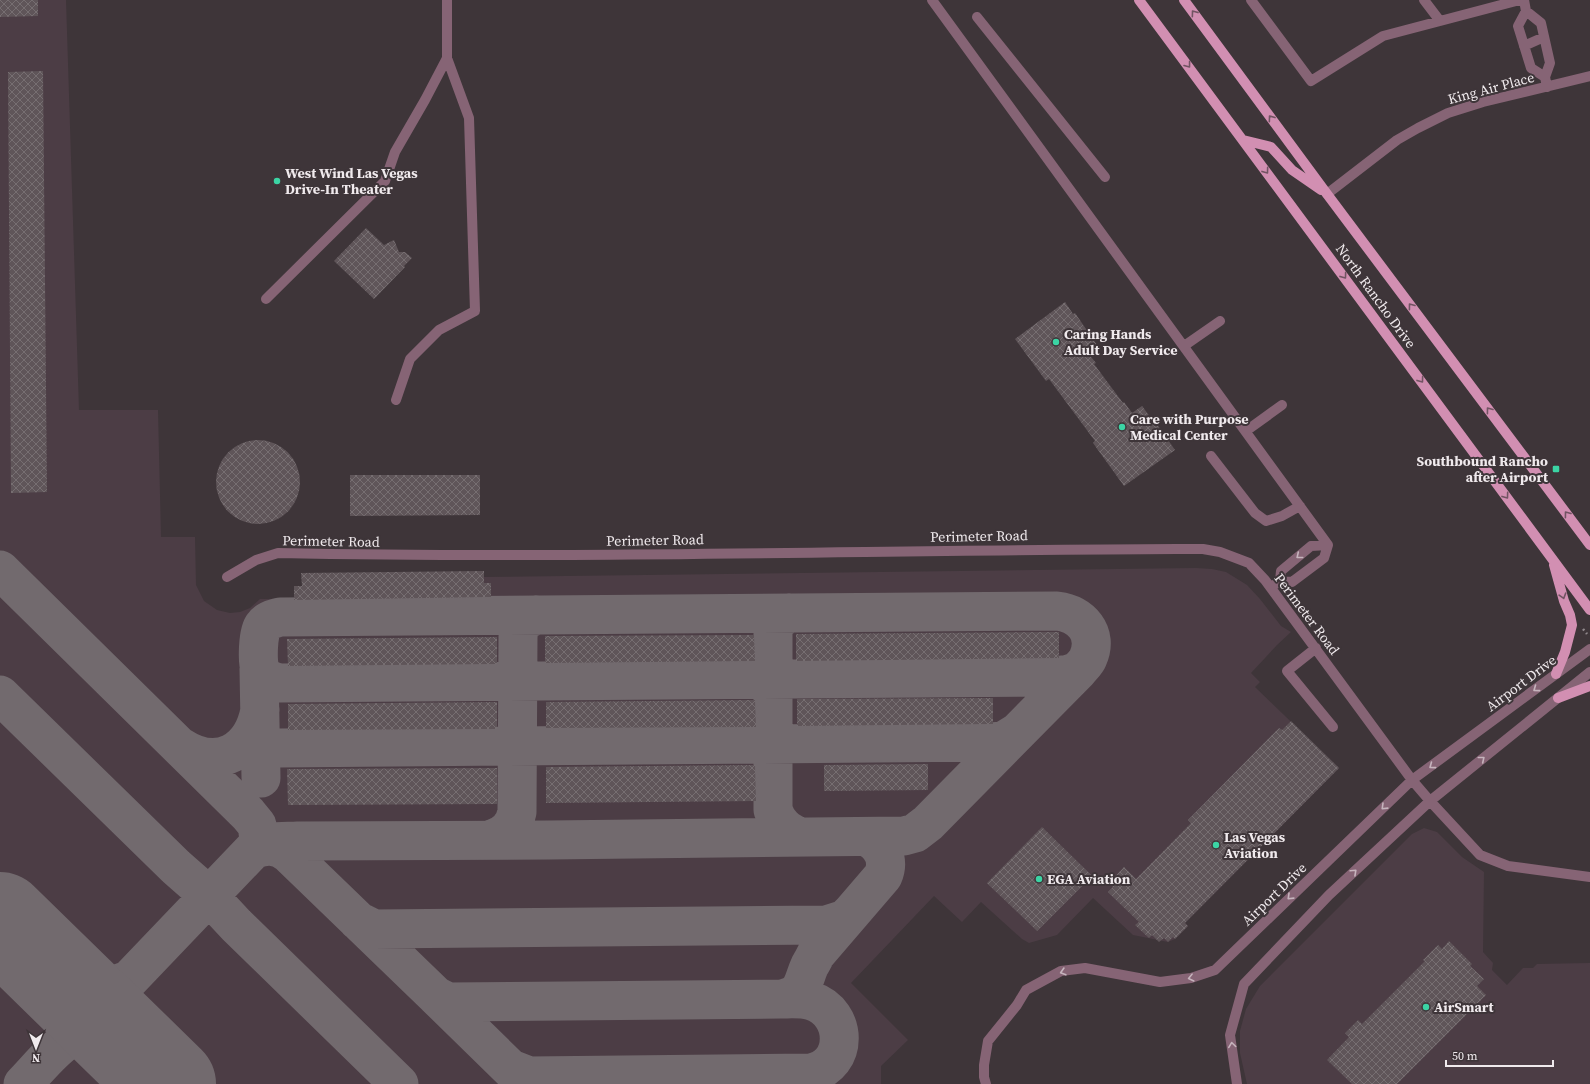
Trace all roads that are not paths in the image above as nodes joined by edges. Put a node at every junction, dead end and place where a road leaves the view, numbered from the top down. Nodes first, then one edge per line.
1 (447, 0) edge
2 (932, 0) edge
3 (1139, 0) edge
4 (1184, 0) edge
5 (1251, 0) edge
6 (1424, 0) edge
7 (1520, 0) edge
8 (1524, 0) edge
9 (1526, 11) junction
10 (977, 17) dead end
11 (1440, 21) junction
12 (1544, 37) junction
13 (1524, 46) junction
14 (446, 58) junction
15 (1590, 76) edge
16 (1545, 77) junction
17 (1547, 87) junction
18 (1243, 140) junction
19 (1105, 177) dead end
20 (1327, 194) junction
21 (266, 299) dead end
22 (1220, 320) dead end
23 (1184, 346) junction
24 (396, 400) dead end
25 (1282, 405) dead end
26 (1246, 431) junction
27 (1211, 456) dead end
28 (1300, 506) junction
29 (1328, 545) junction
30 (1590, 545) edge
31 (1552, 559) junction
32 (227, 577) dead end
33 (1280, 581) junction
34 (1271, 587) junction
35 (1590, 610) edge
36 (1316, 648) junction
37 (1590, 648) edge
38 (1590, 672) edge
39 (1556, 674) junction
40 (1590, 686) edge
41 (1558, 698) junction
42 (1333, 727) dead end
43 (1412, 780) junction
44 (1430, 801) junction
45 (1590, 877) edge
46 (986, 1084) edge
47 (1238, 1084) edge

1 - 14 street
2 - 23 street
3 -> 18 main road, North Rancho Drive
20 -> 4 main road, North Rancho Drive
5 - 11 street
6 - 11 street
7 - 11 street
8 - 9 street
9 - 12 street
9 - 13 street
10 - 19 street
12 - 13 street
12 - 16 street
13 - 16 street
14 - 21 street
14 - 24 street
15 - 17 street, King Air Place
16 - 17 street
17 - 20 street, King Air Place
18 - 20 main road
18 -> 31 main road, North Rancho Drive
30 -> 20 main road, North Rancho Drive
22 - 23 street
23 - 26 street
25 - 26 street
26 - 28 street
27 - 28 street
28 - 29 street
29 - 33 street
29 -> 33 street
31 - 35 main road, North Rancho Drive
31 -> 39 main road
32 - 34 street, Perimeter Road
33 - 34 street
34 - 36 street, Perimeter Road
36 - 42 street
36 - 43 street, Perimeter Road
37 - 39 street, Airport Drive
38 - 41 street
39 -> 43 street, Airport Drive
40 - 41 main road
44 -> 41 street
43 - 44 street, Perimeter Road
43 -> 46 street, Airport Drive
44 - 45 street, Perimeter Road
47 -> 44 street

